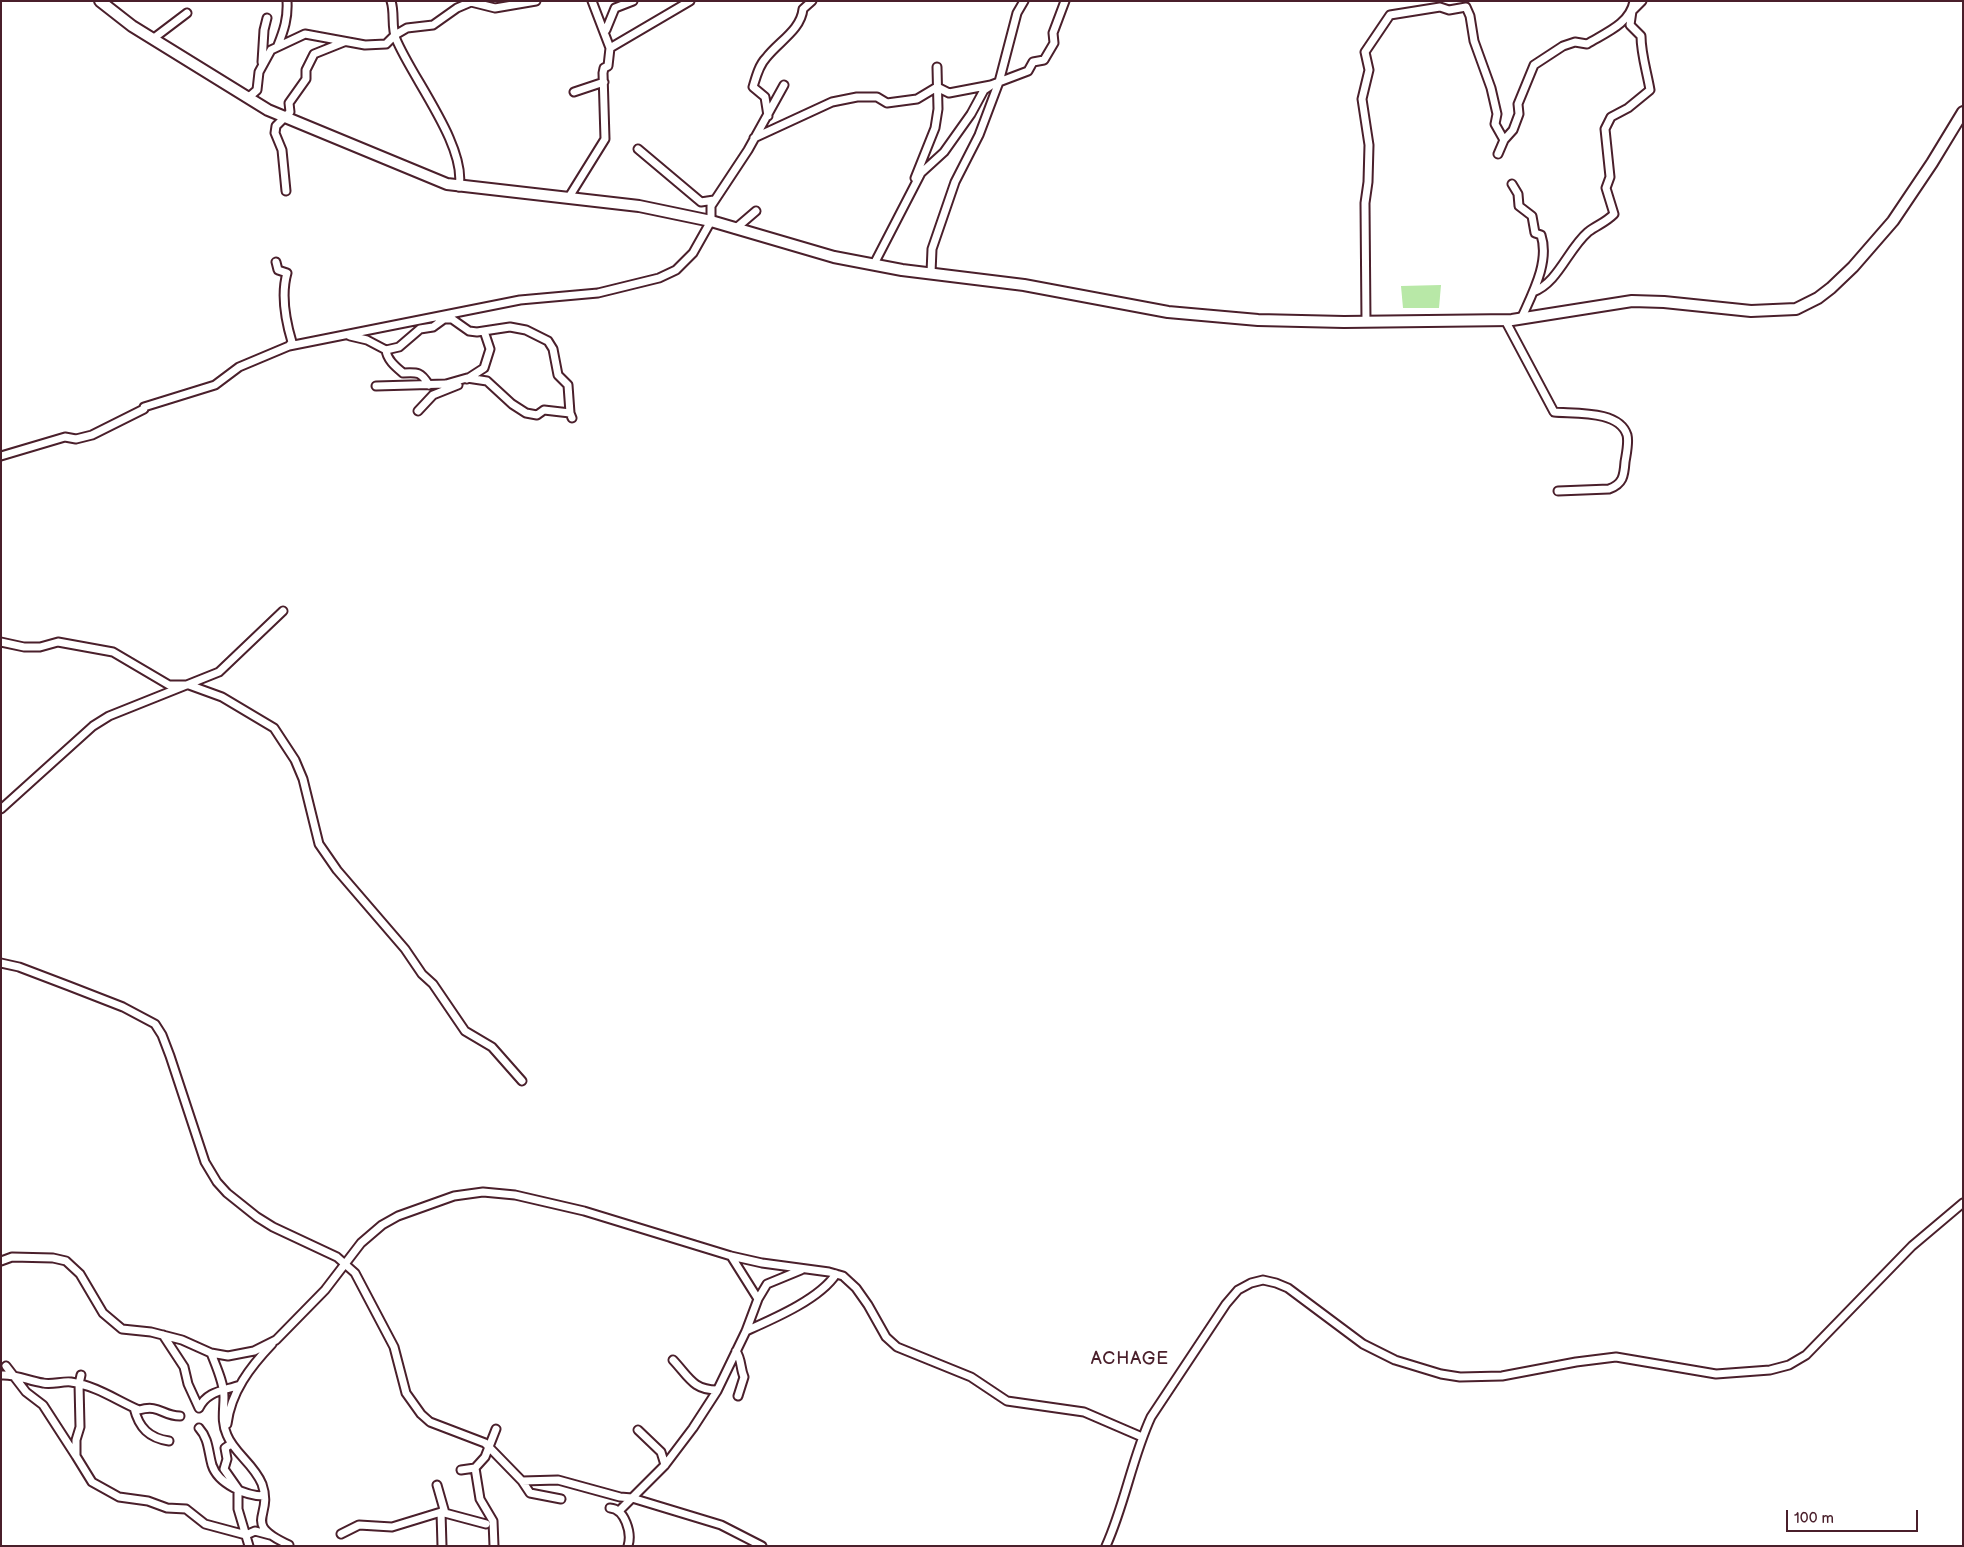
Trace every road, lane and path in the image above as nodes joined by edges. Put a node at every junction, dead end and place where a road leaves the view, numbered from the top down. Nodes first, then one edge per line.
1 (100, 1) edge
2 (288, 1) edge
3 (391, 1) edge
4 (536, 1) edge
5 (592, 1) edge
6 (633, 1) edge
7 (690, 1) edge
8 (812, 1) edge
9 (1024, 1) edge
10 (1064, 1) edge
11 (1634, 1) edge
12 (1642, 1) edge
13 (1632, 11) junction
14 (187, 13) dead end
15 (267, 18) dead end
16 (606, 30) dead end
17 (394, 35) junction
18 (154, 38) junction
19 (344, 42) junction
20 (278, 45) junction
21 (610, 48) junction
22 (262, 65) junction
23 (937, 67) dead end
24 (604, 82) junction
25 (999, 82) junction
26 (784, 85) dead end
27 (991, 85) junction
28 (937, 87) junction
29 (574, 92) dead end
30 (249, 98) junction
31 (268, 110) junction
32 (1963, 112) edge
33 (768, 116) junction
34 (286, 117) junction
35 (276, 126) junction
36 (754, 138) junction
37 (1504, 140) junction
38 (638, 149) dead end
39 (1498, 154) dead end
40 (1512, 184) dead end
41 (459, 187) junction
42 (286, 191) dead end
43 (569, 197) junction
44 (714, 200) junction
45 (907, 200) junction
46 (756, 211) dead end
47 (711, 220) junction
48 (735, 229) junction
49 (276, 262) dead end
50 (874, 264) junction
51 (931, 273) junction
52 (1533, 292) junction
53 (1520, 319) junction
54 (1505, 320) junction
55 (1366, 322) junction
56 (484, 331) junction
57 (346, 335) junction
58 (289, 346) junction
59 (386, 350) junction
60 (468, 378) junction
61 (429, 385) junction
62 (376, 386) dead end
63 (418, 411) dead end
64 (1, 456) edge
65 (1558, 490) dead end
66 (283, 611) dead end
67 (1, 642) edge
68 (189, 685) junction
69 (1, 809) edge
70 (1, 964) edge
71 (522, 1081) dead end
72 (1963, 1203) edge
73 (731, 1256) junction
74 (1, 1261) edge
75 (344, 1263) junction
76 (805, 1269) junction
77 (836, 1274) junction
78 (758, 1299) junction
79 (746, 1331) junction
80 (163, 1335) junction
81 (276, 1340) junction
82 (736, 1351) junction
83 (211, 1353) junction
84 (674, 1360) dead end
85 (6, 1366) dead end
86 (1, 1375) edge
87 (81, 1375) dead end
88 (15, 1376) junction
89 (78, 1384) junction
90 (240, 1385) junction
91 (717, 1390) junction
92 (223, 1392) junction
93 (738, 1396) dead end
94 (134, 1408) junction
95 (180, 1416) dead end
96 (199, 1428) dead end
97 (496, 1429) dead end
98 (638, 1430) dead end
99 (226, 1433) junction
100 (1142, 1437) junction
101 (169, 1441) dead end
102 (231, 1444) junction
103 (489, 1448) junction
104 (76, 1456) junction
105 (666, 1465) junction
106 (474, 1468) junction
107 (461, 1470) dead end
108 (526, 1481) junction
109 (438, 1485) dead end
110 (238, 1489) junction
111 (264, 1496) junction
112 (632, 1498) junction
113 (562, 1499) dead end
114 (610, 1508) dead end
115 (619, 1511) junction
116 (443, 1513) junction
117 (486, 1524) dead end
118 (341, 1534) dead end
119 (246, 1535) junction
120 (270, 1535) junction
121 (630, 1544) edge
122 (289, 1545) edge
123 (249, 1546) edge
124 (442, 1546) edge
125 (494, 1546) edge
126 (762, 1546) edge
127 (1106, 1546) edge

1 - 18 street
2 - 20 street
3 - 17 street
4 - 17 street
5 - 21 street
6 - 16 street
7 - 21 street
8 - 33 street
9 - 25 street
10 - 25 street
11 - 13 street
12 - 13 street
13 - 37 street
13 - 52 street
14 - 18 street
15 - 22 street
17 - 19 street
17 - 41 street
18 - 30 street
19 - 20 street
19 - 34 street
20 - 22 street
21 - 24 street
22 - 30 street
23 - 28 street
24 - 29 street
24 - 43 street
25 - 27 street
25 - 51 street
26 - 33 street
27 - 28 street
27 - 45 street
28 - 36 street
28 - 45 street
30 - 31 street
31 - 34 street
31 - 35 street
32 - 53 street
33 - 36 street
34 - 35 street
34 - 41 street
35 - 42 street
36 - 44 street
37 - 39 street
37 - 55 street
38 - 44 street
40 - 52 street
41 - 43 street
43 - 47 street
44 - 47 street
45 - 50 street
46 - 48 street
47 - 48 street
47 - 57 street
48 - 50 street
49 - 58 street
50 - 51 street
51 - 55 street
52 - 53 street
53 - 54 street
54 - 55 street
54 - 65 street
56 - 59 street
56 - 60 street
56 - 60 street
57 - 58 street
57 - 59 street
58 - 64 street
59 - 61 street
60 - 61 street
60 - 63 street
61 - 62 street
66 - 68 street
67 - 68 street
68 - 69 street
68 - 71 street
70 - 75 street
72 - 100 street
73 - 75 street
73 - 76 street
73 - 78 street
74 - 80 street
75 - 81 street
75 - 103 street
76 - 77 street
76 - 78 street
77 - 79 street
77 - 100 street
78 - 79 street
79 - 82 street
80 - 83 street
80 - 92 street
81 - 83 street
81 - 90 street
82 - 91 street
82 - 93 street
83 - 92 street
84 - 91 street
85 - 88 street
86 - 88 street
87 - 89 street
88 - 89 street
88 - 104 street
89 - 94 street
89 - 104 street
90 - 92 street
90 - 99 street
91 - 105 street
92 - 99 street
94 - 95 street
94 - 101 street
96 - 110 street
97 - 103 street
98 - 105 street
99 - 102 street
100 - 127 street
102 - 110 street
102 - 111 street
103 - 106 street
103 - 108 street
104 - 119 street
105 - 112 street
106 - 107 street
106 - 125 street
108 - 112 street
108 - 113 street
109 - 116 street
110 - 111 street
110 - 119 street
111 - 120 street
112 - 115 street
112 - 126 street
114 - 115 street
115 - 121 street
116 - 117 street
116 - 118 street
116 - 124 street
119 - 120 street
119 - 123 street
120 - 122 street

